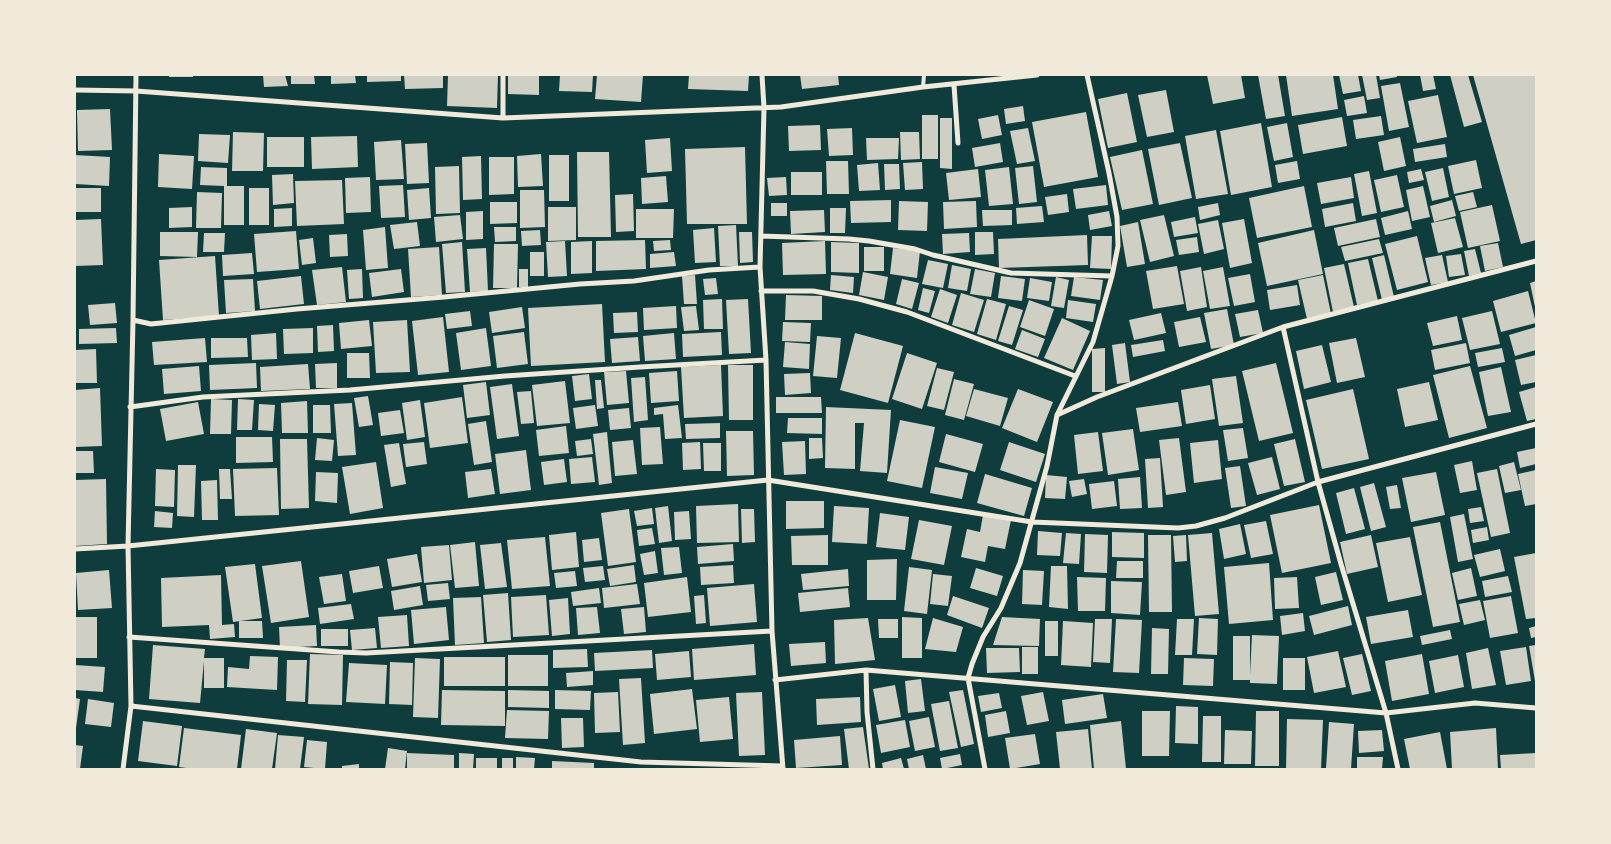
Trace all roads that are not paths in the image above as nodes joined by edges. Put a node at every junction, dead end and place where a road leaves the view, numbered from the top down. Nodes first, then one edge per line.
1 (136, 75) edge
2 (503, 75) edge
3 (762, 75) edge
4 (924, 75) edge
5 (1037, 75) edge
6 (1087, 75) edge
7 (954, 85) junction
8 (923, 87) junction
9 (75, 90) edge
10 (136, 91) junction
11 (764, 108) junction
12 (503, 118) junction
13 (958, 143) dead end
14 (762, 236) junction
15 (1536, 261) edge
16 (760, 266) junction
17 (1112, 276) junction
18 (761, 291) junction
19 (133, 320) junction
20 (1283, 327) junction
21 (766, 360) junction
22 (1075, 376) junction
23 (130, 407) junction
24 (1057, 415) junction
25 (1536, 424) edge
26 (768, 480) junction
27 (1318, 482) junction
28 (1032, 522) junction
29 (128, 546) junction
30 (75, 549) edge
31 (772, 631) junction
32 (130, 637) junction
33 (866, 670) junction
34 (968, 678) junction
35 (775, 680) junction
36 (131, 706) junction
37 (1536, 708) edge
38 (1386, 712) junction
39 (782, 767) edge
40 (123, 769) edge
41 (873, 769) edge
42 (985, 769) edge
43 (1398, 769) edge

1 - 10 street
2 - 12 street
3 - 11 street
4 - 8 lane
5 - 7 street
6 - 17 street
7 - 8 street
7 - 13 street
8 - 11 street
9 - 10 street
10 - 12 street
10 - 19 street
11 - 12 street
11 - 14 street
14 - 16 street
14 - 17 street
15 - 20 street
16 - 18 street
16 - 19 street
17 - 22 street
18 - 21 street
18 - 22 street
19 - 23 street
20 - 24 street
20 - 27 street
21 - 23 street
21 - 26 street
22 - 24 street
23 - 29 street
24 - 28 street
25 - 27 street
26 - 28 street
26 - 29 street
26 - 31 street
27 - 28 street
27 - 38 street
28 - 34 street
29 - 30 street
29 - 32 street
31 - 32 street
31 - 35 street
32 - 36 street
33 - 34 street
33 - 35 street
33 - 41 street
34 - 38 street
34 - 42 street
35 - 39 street
36 - 39 street
36 - 40 street
37 - 38 street
38 - 43 street

